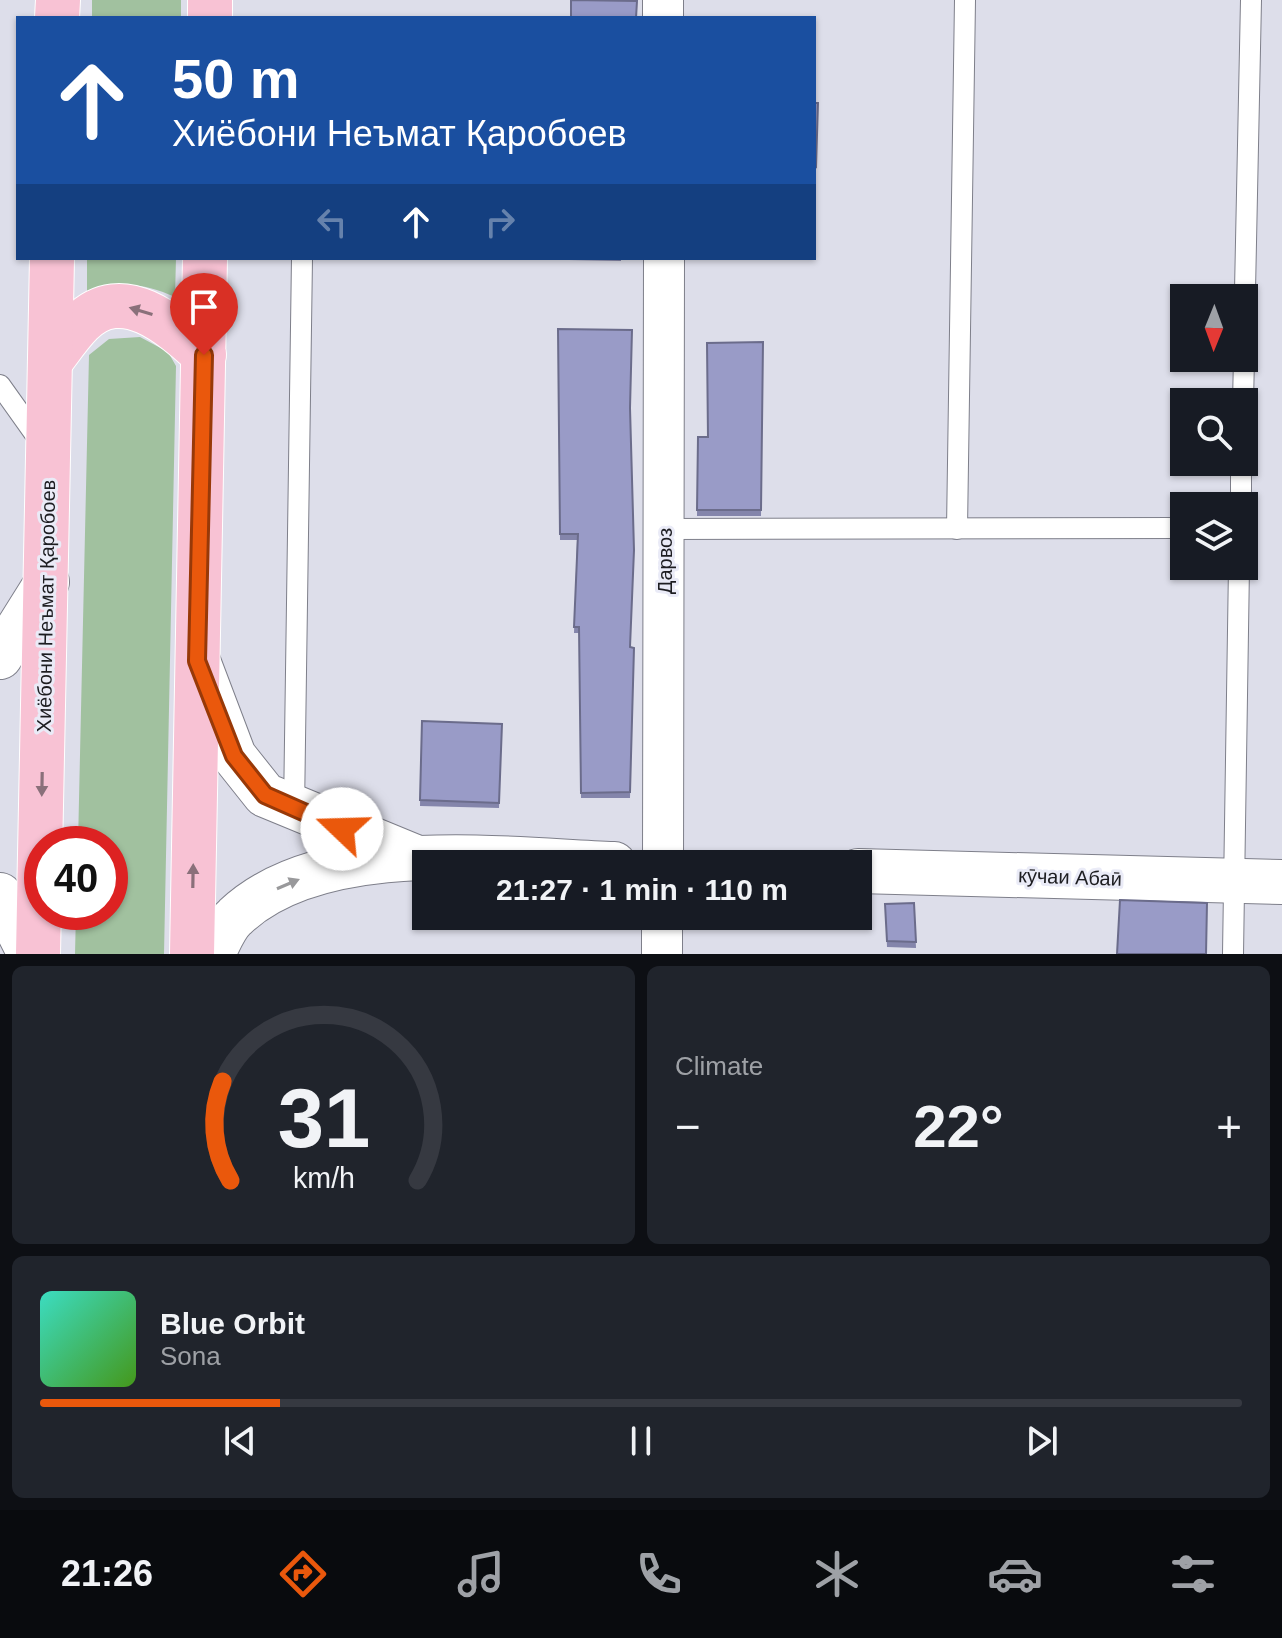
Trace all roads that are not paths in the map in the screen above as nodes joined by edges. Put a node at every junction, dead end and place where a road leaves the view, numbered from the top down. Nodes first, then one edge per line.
1 (965, 0) edge
2 (1251, 0) edge
3 (52, 260) edge
4 (205, 260) edge
5 (302, 260) edge
6 (664, 260) edge
7 (1245, 284) edge
8 (204, 355) junction
9 (50, 362) junction
10 (0, 385) edge
11 (48, 454) junction
12 (1170, 528) edge
13 (665, 529) junction
14 (957, 529) junction
15 (1239, 580) edge
16 (47, 582) junction
17 (0, 657) edge
18 (197, 661) junction
19 (294, 810) junction
20 (663, 850) edge
21 (412, 856) edge
22 (412, 857) edge
23 (872, 871) edge
24 (1232, 881) junction
25 (1282, 882) edge
26 (0, 895) edge
27 (662, 930) edge
28 (23, 949) edge
29 (192, 954) edge
30 (213, 954) edge
31 (662, 954) edge
32 (1233, 954) edge

1 - 14 lane
2 - 7 lane
3 - 9 highway, Хиёбони Неъмат Қаробоев
4 - 8 highway
5 - 19 lane
6 - 13 street, Дарвоз
8 -> 9 highway
8 - 18 highway
9 - 11 highway, Хиёбони Неъмат Қаробоев
10 - 11 lane
11 - 16 highway, Хиёбони Неъмат Қаробоев
12 - 14 lane
13 - 14 lane
13 - 20 street, Дарвоз
15 - 24 lane
16 - 17 street
16 -> 28 highway, Хиёбони Неъмат Қаробоев
18 - 19 street
29 -> 18 highway
19 - 21 street
30 -> 22 street
23 - 24 street, кӯчаи Абаӣ
24 - 25 street, кӯчаи Абаӣ
24 - 32 lane
26 - 28 street
27 - 31 street

